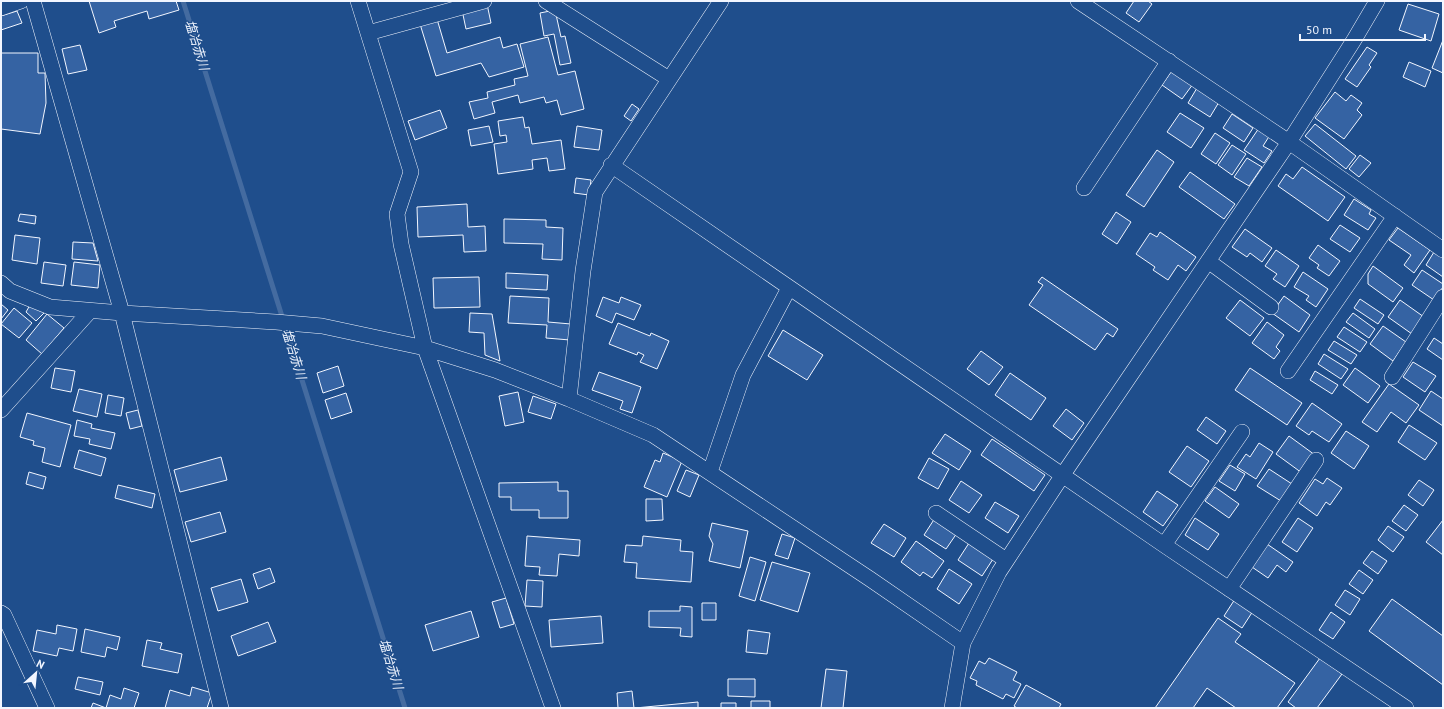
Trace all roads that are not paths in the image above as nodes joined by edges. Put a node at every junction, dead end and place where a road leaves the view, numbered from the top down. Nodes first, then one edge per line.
1 (21, 1) edge
2 (33, 1) edge
3 (358, 1) edge
4 (484, 1) edge
5 (546, 1) edge
6 (721, 1) edge
7 (1078, 1) edge
8 (1377, 1) edge
9 (1, 8) edge
10 (368, 33) junction
11 (1168, 61) junction
12 (669, 79) junction
13 (1289, 142) junction
14 (612, 165) junction
15 (1084, 188) dead end
16 (1395, 216) junction
17 (1443, 250) edge
18 (1208, 261) junction
19 (1, 283) edge
20 (788, 288) junction
21 (1443, 297) edge
22 (1271, 306) dead end
23 (90, 310) junction
24 (122, 313) junction
25 (425, 348) junction
26 (1288, 371) dead end
27 (1392, 377) dead end
28 (569, 399) junction
29 (1, 410) edge
30 (1242, 432) dead end
31 (1316, 460) dead end
32 (710, 472) junction
33 (1062, 476) junction
34 (936, 513) dead end
35 (1164, 545) junction
36 (1006, 560) junction
37 (1229, 589) junction
38 (1, 613) edge
39 (963, 643) junction
40 (47, 708) edge
41 (221, 708) edge
42 (553, 708) edge
43 (952, 708) edge
44 (1406, 708) edge

1 - 9 street
2 - 24 street
3 - 10 street
4 - 10 street
5 - 12 street
6 - 12 street
7 - 11 street
8 - 13 street
10 - 25 street
11 - 13 street
11 - 15 street
12 - 14 street
13 - 16 street
13 - 18 street
14 - 20 street
14 - 28 street
16 - 17 street
16 - 26 street
18 - 22 street
18 - 33 street
19 - 23 street
20 - 32 street
20 - 33 street
21 - 27 street
23 - 24 street
23 - 29 street
24 - 25 street
24 - 41 street
25 - 28 street
25 - 42 street
28 - 32 street
30 - 35 street
31 - 37 street
32 - 39 street
33 - 35 street
33 - 36 street
34 - 36 street
35 - 37 street
36 - 39 street
37 - 44 street
38 - 40 street
39 - 43 street

